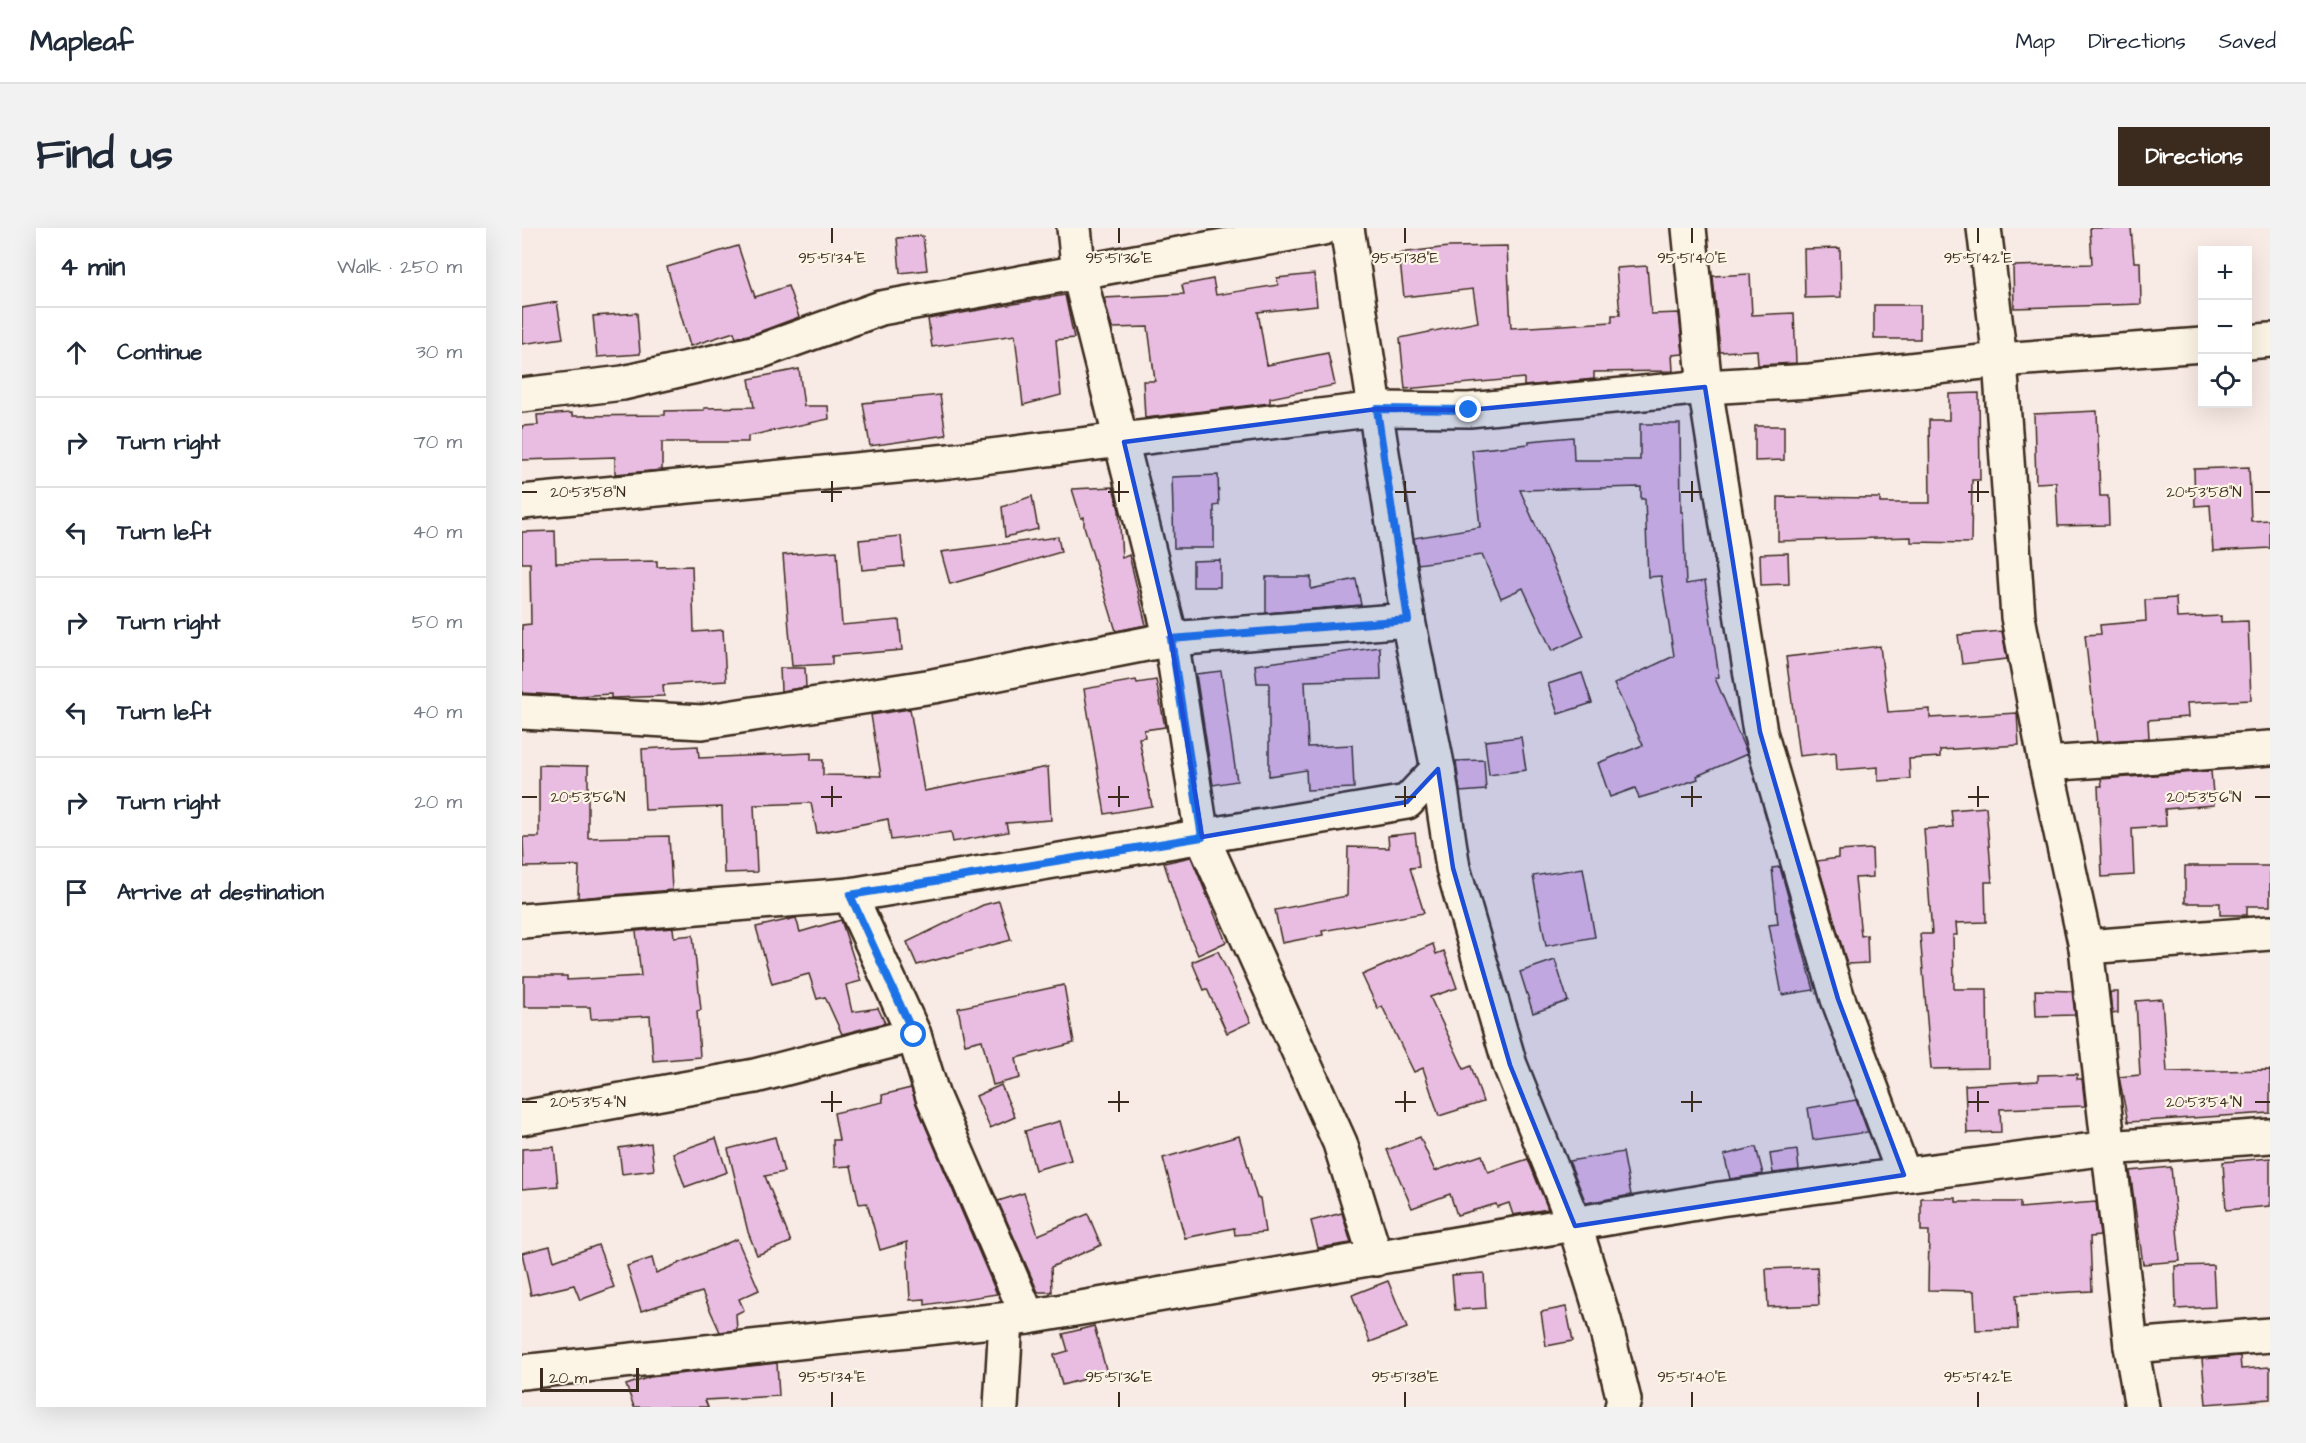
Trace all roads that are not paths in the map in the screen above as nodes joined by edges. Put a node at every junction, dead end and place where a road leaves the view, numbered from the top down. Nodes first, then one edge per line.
1 (1074, 228) edge
2 (1323, 228) edge
3 (1347, 228) edge
4 (1689, 228) edge
5 (1984, 228) edge
6 (1079, 274) junction
7 (2270, 340) edge
8 (2252, 342) edge
9 (2198, 345) edge
10 (2000, 360) junction
11 (1705, 387) junction
12 (522, 395) edge
13 (1377, 409) junction
14 (1124, 442) junction
15 (522, 502) edge
16 (1408, 620) junction
17 (1171, 639) junction
18 (522, 712) edge
19 (2270, 748) edge
20 (2046, 764) junction
21 (1438, 769) junction
22 (1202, 837) junction
23 (850, 895) junction
24 (522, 921) edge
25 (2270, 933) edge
26 (2086, 947) junction
27 (914, 1035) junction
28 (522, 1118) edge
29 (2270, 1136) edge
30 (2108, 1148) junction
31 (1904, 1175) junction
32 (1575, 1226) junction
33 (1376, 1259) junction
34 (1017, 1318) junction
35 (2270, 1335) edge
36 (2131, 1346) junction
37 (522, 1372) edge
38 (1001, 1407) edge
39 (1623, 1407) edge
40 (2142, 1407) edge

1 - 6 street
2 - 6 street
3 - 13 street
4 - 11 street
5 - 10 street
6 - 12 street
6 - 14 street
7 - 8 street
9 - 10 street
10 - 11 street
10 - 20 street
11 - 13 street
11 - 31 street
13 - 14 street
13 - 16 street
14 - 15 street
14 - 17 street
16 - 17 street
16 - 21 street
17 - 18 street
17 - 22 street
19 - 20 street
20 - 26 street
21 - 22 street
21 - 32 street
22 - 23 street
22 - 33 street
23 - 24 street
23 - 27 street
25 - 26 street
26 - 30 street
27 - 28 street
27 - 34 street
29 - 30 street
30 - 31 street
30 - 36 street
31 - 32 street
32 - 33 street
32 - 39 street
33 - 34 street
34 - 37 street
34 - 38 street
35 - 36 street
36 - 40 street

